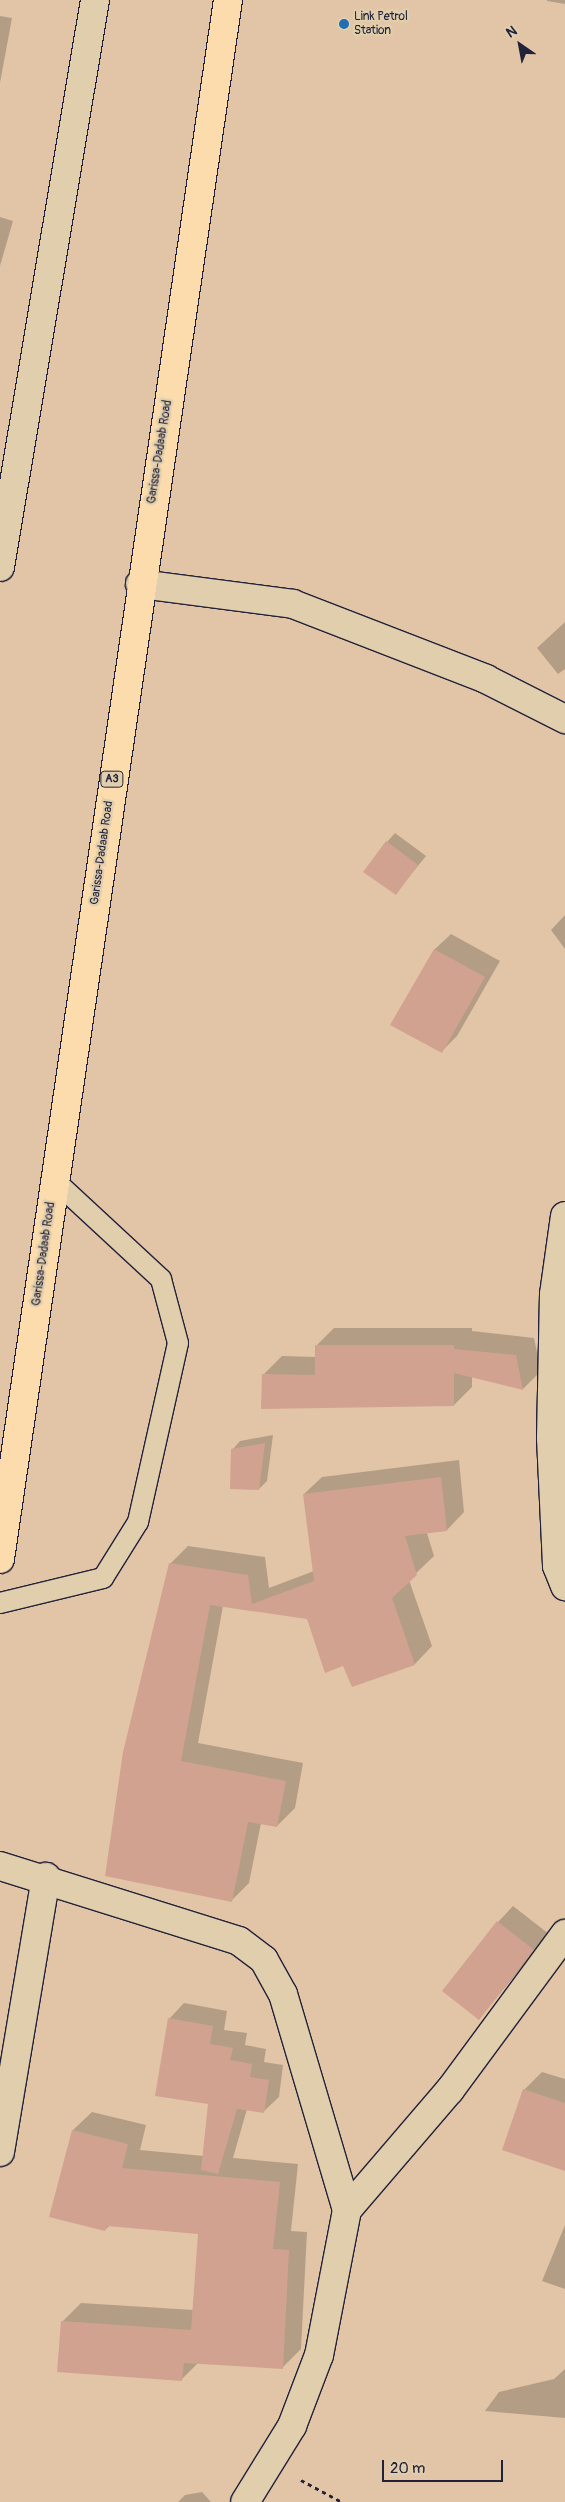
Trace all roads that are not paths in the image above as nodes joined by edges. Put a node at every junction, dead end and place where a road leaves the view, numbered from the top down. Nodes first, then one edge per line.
1 (94, 0) edge
2 (228, 0) edge
3 (0, 567) edge
4 (140, 584) junction
5 (565, 719) edge
6 (55, 1181) junction
7 (565, 1216) edge
8 (0, 1558) edge
9 (565, 1586) edge
10 (0, 1603) edge
11 (0, 1866) edge
12 (46, 1877) junction
13 (565, 1934) edge
14 (0, 2152) edge
15 (347, 2210) junction
16 (245, 2502) edge

1 - 3 street
2 - 4 highway, Garissa-Dadaab Road / A3
4 - 5 street
4 - 6 highway, Garissa-Dadaab Road / A3
6 - 8 highway, Garissa-Dadaab Road / A3
6 - 10 lane
7 - 9 street
11 - 12 street
12 - 14 street
12 - 15 street
13 - 15 street
15 - 16 street

